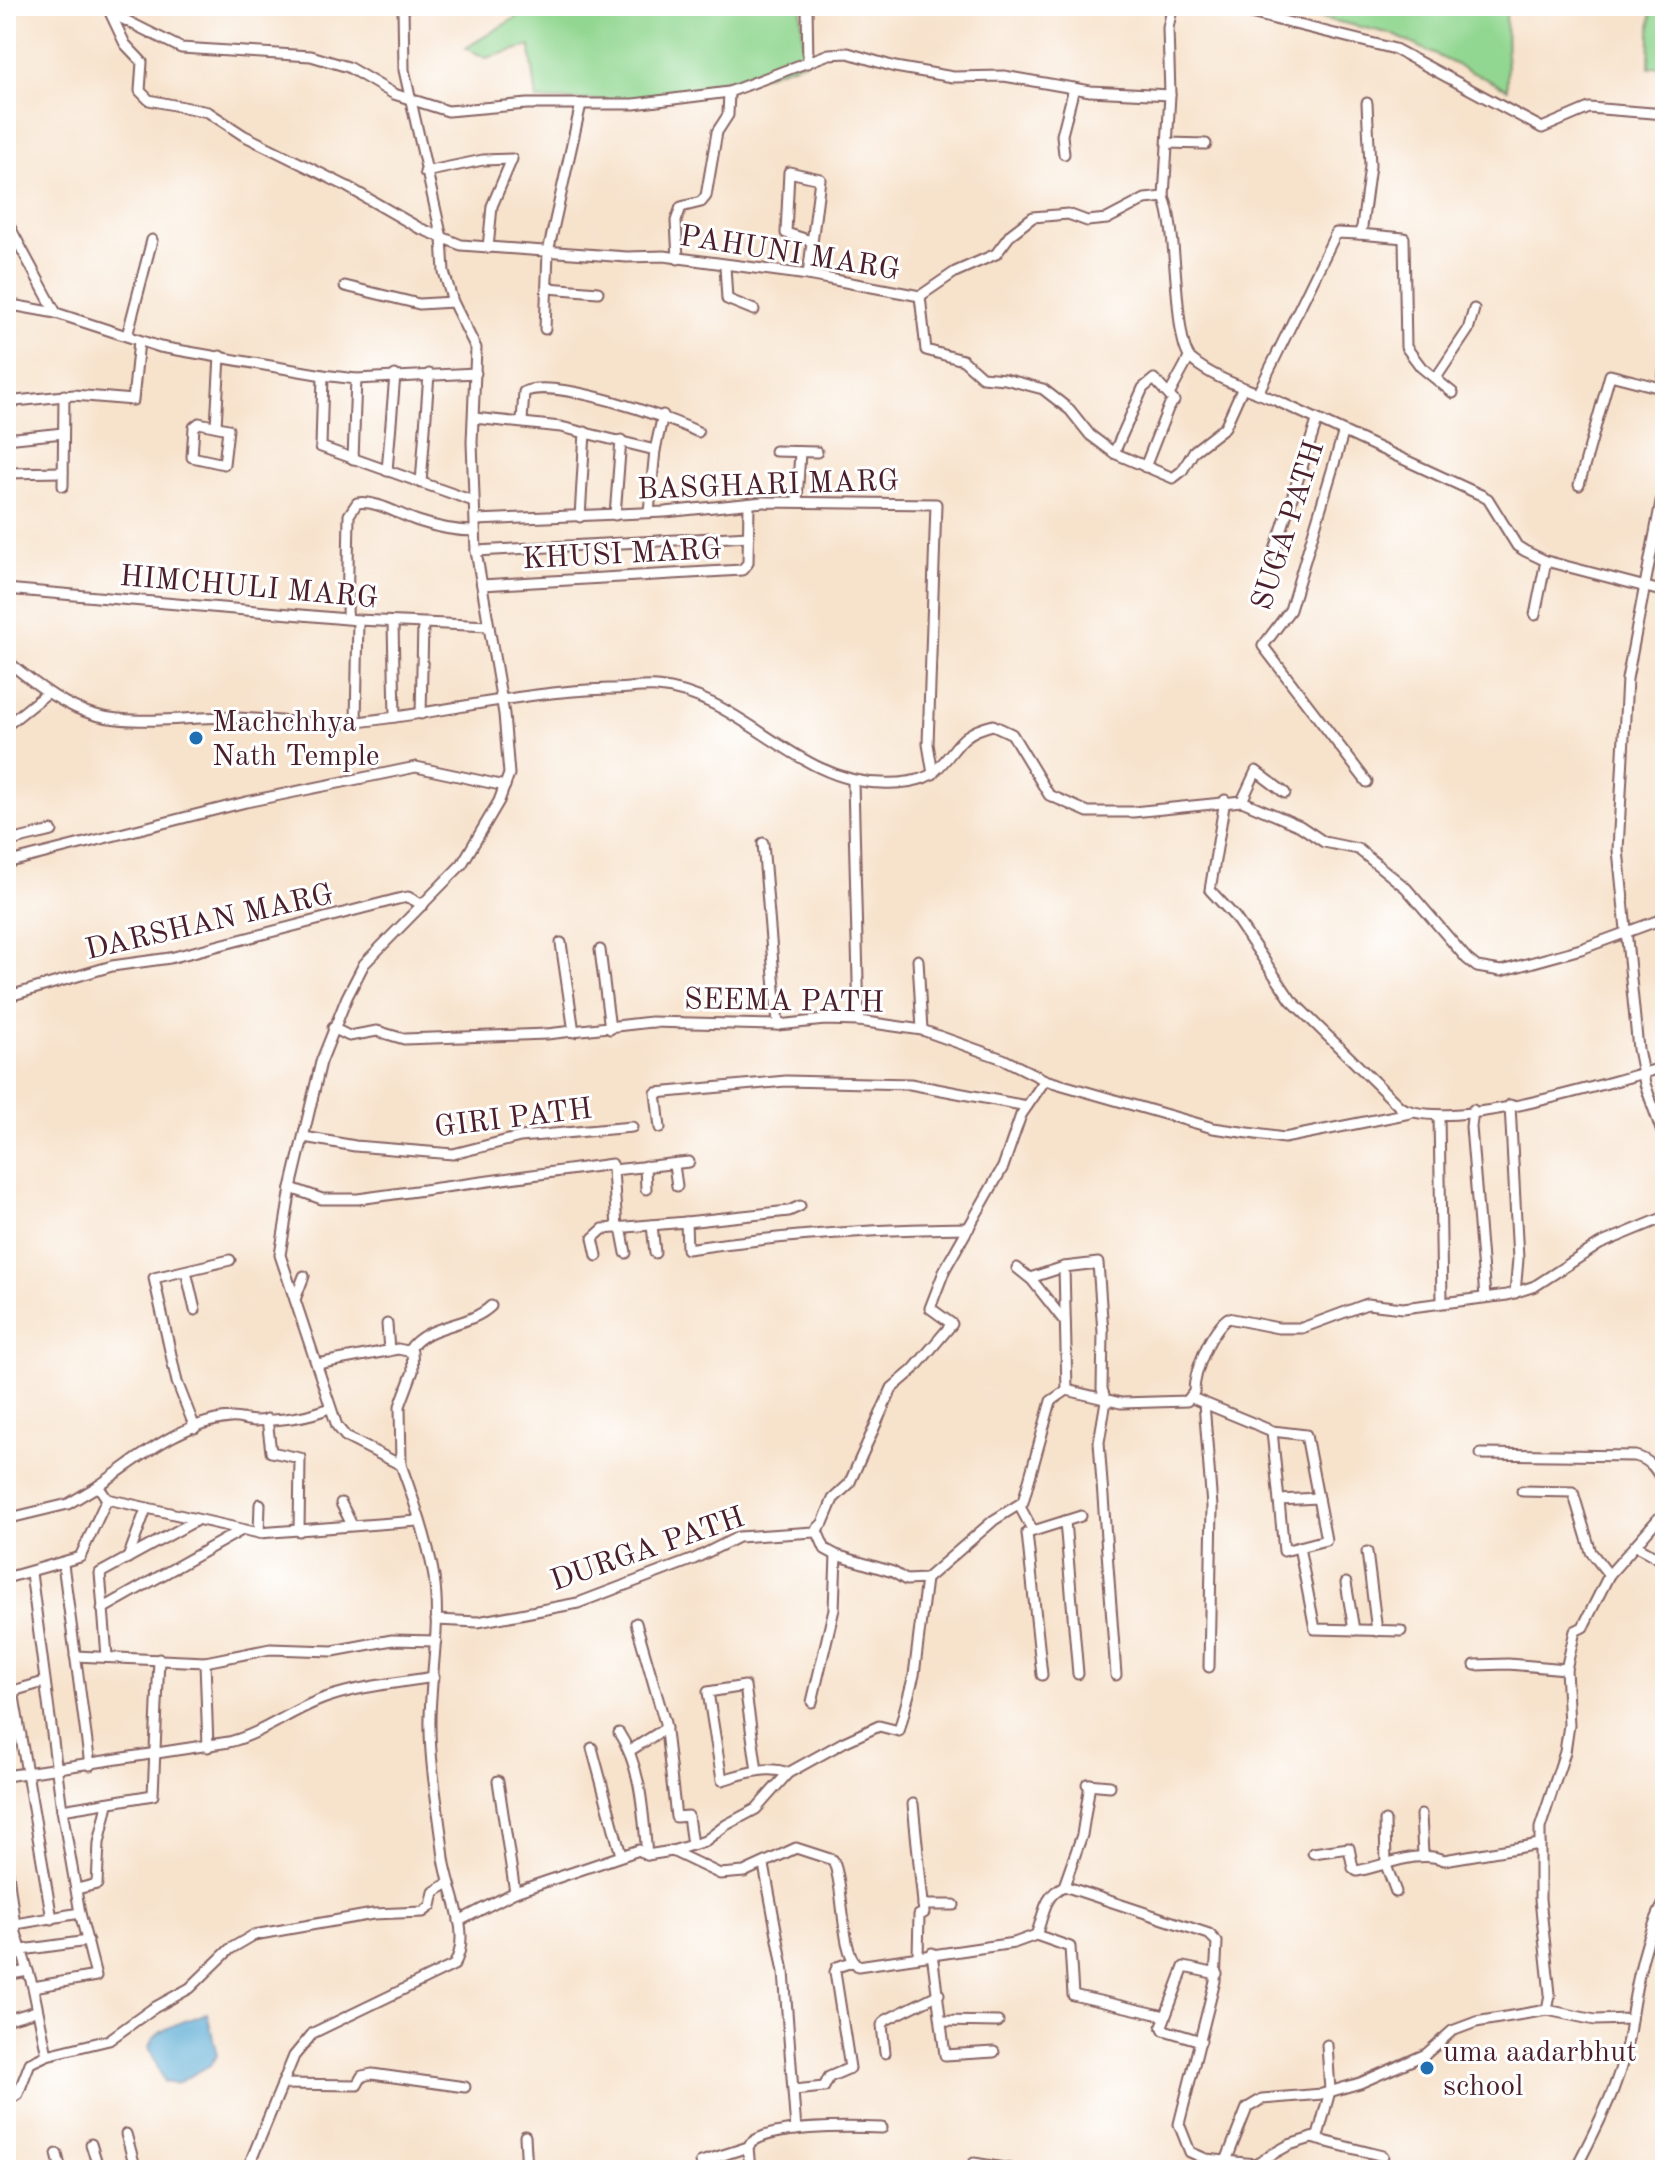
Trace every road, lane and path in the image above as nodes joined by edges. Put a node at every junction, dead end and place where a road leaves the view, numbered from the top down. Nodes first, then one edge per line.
1 (403, 6) edge
2 (807, 6) edge
3 (1222, 6) edge
4 (1175, 7) edge
5 (109, 10) edge
6 (808, 63) junction
7 (1074, 88) junction
8 (729, 92) junction
9 (1170, 95) junction
10 (409, 99) junction
11 (1367, 103) dead end
12 (581, 104) junction
13 (1665, 114) edge
14 (1168, 143) junction
15 (1206, 144) dead end
16 (1064, 154) dead end
17 (425, 172) junction
18 (1164, 197) junction
19 (6, 220) edge
20 (1359, 234) junction
21 (442, 238) junction
22 (152, 240) dead end
23 (811, 241) junction
24 (488, 248) junction
25 (548, 252) junction
26 (678, 259) junction
27 (725, 266) junction
28 (808, 275) junction
29 (345, 286) dead end
30 (548, 288) junction
31 (598, 292) dead end
32 (920, 296) junction
33 (453, 302) junction
34 (6, 304) edge
35 (1474, 309) dead end
36 (754, 310) dead end
37 (56, 313) junction
38 (545, 329) dead end
39 (127, 336) junction
40 (139, 341) junction
41 (220, 356) junction
42 (1189, 358) junction
43 (1665, 364) edge
44 (476, 373) junction
45 (429, 374) junction
46 (323, 375) junction
47 (395, 375) junction
48 (1436, 378) junction
49 (356, 379) junction
50 (1242, 389) junction
51 (1664, 389) edge
52 (1258, 393) junction
53 (1453, 393) dead end
54 (64, 395) junction
55 (1169, 395) junction
56 (8, 402) edge
57 (663, 415) junction
58 (474, 418) junction
59 (522, 421) junction
60 (1317, 421) junction
61 (6, 425) edge
62 (216, 426) junction
63 (585, 432) junction
64 (698, 432) dead end
65 (63, 433) junction
66 (1343, 434) junction
67 (6, 439) edge
68 (621, 440) junction
69 (655, 450) junction
70 (775, 451) dead end
71 (800, 452) junction
72 (817, 452) dead end
73 (1114, 453) junction
74 (353, 459) junction
75 (1145, 467) junction
76 (387, 471) junction
77 (63, 472) junction
78 (6, 473) edge
79 (1665, 481) edge
80 (421, 483) junction
81 (1579, 485) dead end
82 (63, 486) dead end
83 (473, 501) junction
84 (797, 501) junction
85 (749, 504) junction
86 (649, 512) junction
87 (615, 515) junction
88 (580, 517) junction
89 (475, 526) junction
90 (749, 536) junction
91 (476, 551) junction
92 (1273, 556) dead end
93 (1546, 561) junction
94 (482, 585) junction
95 (1644, 586) junction
96 (6, 589) edge
97 (1665, 592) edge
98 (1535, 615) dead end
99 (347, 618) junction
100 (358, 620) junction
101 (393, 623) junction
102 (423, 625) junction
103 (489, 626) junction
104 (6, 660) edge
105 (46, 694) junction
106 (502, 699) junction
107 (421, 714) junction
108 (395, 717) junction
109 (356, 722) junction
110 (6, 726) edge
111 (933, 774) junction
112 (853, 782) junction
113 (1367, 782) dead end
114 (505, 786) junction
115 (1285, 793) dead end
116 (1225, 800) junction
117 (1242, 801) junction
118 (52, 831) dead end
119 (6, 842) edge
120 (763, 843) dead end
121 (6, 863) edge
122 (423, 905) junction
123 (1665, 918) edge
124 (1626, 930) junction
125 (561, 943) dead end
126 (600, 950) dead end
127 (918, 960) dead end
128 (6, 997) edge
129 (859, 1021) junction
130 (778, 1025) junction
131 (333, 1028) junction
132 (610, 1029) junction
133 (922, 1030) junction
134 (574, 1032) junction
135 (1665, 1067) edge
136 (1642, 1073) junction
137 (1045, 1080) junction
138 (1510, 1105) junction
139 (1027, 1106) junction
140 (1473, 1110) junction
141 (1410, 1113) junction
142 (1439, 1115) junction
143 (632, 1127) dead end
144 (660, 1128) dead end
145 (304, 1137) junction
146 (1665, 1141) edge
147 (689, 1162) dead end
148 (674, 1165) junction
149 (645, 1166) junction
150 (613, 1170) junction
151 (677, 1186) dead end
152 (291, 1188) junction
153 (646, 1189) dead end
154 (800, 1206) dead end
155 (1665, 1217) edge
156 (686, 1222) junction
157 (652, 1225) junction
158 (619, 1227) junction
159 (969, 1228) junction
160 (626, 1253) dead end
161 (655, 1253) dead end
162 (597, 1256) dead end
163 (230, 1260) dead end
164 (1064, 1267) junction
165 (1017, 1268) dead end
166 (186, 1271) junction
167 (304, 1276) dead end
168 (1030, 1278) junction
169 (1515, 1293) junction
170 (296, 1297) junction
171 (1485, 1297) junction
172 (1442, 1302) junction
173 (491, 1306) dead end
174 (195, 1310) dead end
175 (1065, 1322) junction
176 (387, 1324) dead end
177 (409, 1350) junction
178 (389, 1351) junction
179 (317, 1364) junction
180 (1067, 1390) junction
181 (1192, 1398) junction
182 (1106, 1401) junction
183 (1204, 1403) junction
184 (329, 1408) junction
185 (267, 1419) junction
186 (195, 1428) junction
187 (1272, 1431) junction
188 (1481, 1454) dead end
189 (401, 1465) junction
190 (98, 1486) junction
191 (1665, 1486) edge
192 (1522, 1491) dead end
193 (1318, 1498) junction
194 (107, 1499) junction
195 (1279, 1500) junction
196 (341, 1503) dead end
197 (260, 1504) dead end
198 (1019, 1505) junction
199 (146, 1509) junction
200 (1664, 1515) edge
201 (1081, 1516) dead end
202 (6, 1519) edge
203 (195, 1521) junction
204 (418, 1521) junction
205 (1065, 1521) junction
206 (352, 1525) junction
207 (240, 1531) junction
208 (299, 1531) junction
209 (1033, 1531) junction
210 (814, 1532) junction
211 (259, 1533) junction
212 (1637, 1546) junction
213 (1299, 1547) junction
214 (1367, 1552) dead end
215 (836, 1555) junction
216 (128, 1558) junction
217 (1665, 1562) edge
218 (63, 1564) junction
219 (31, 1573) junction
220 (1609, 1575) junction
221 (6, 1578) edge
222 (926, 1579) junction
223 (1346, 1583) dead end
224 (102, 1609) junction
225 (436, 1620) junction
226 (636, 1623) dead end
227 (1354, 1630) junction
228 (1377, 1631) junction
229 (1401, 1631) dead end
230 (436, 1641) junction
231 (75, 1656) junction
232 (107, 1656) junction
233 (159, 1659) junction
234 (205, 1662) junction
235 (1475, 1665) dead end
236 (1209, 1667) dead end
237 (1566, 1669) junction
238 (1078, 1674) dead end
239 (1042, 1675) dead end
240 (1116, 1675) dead end
241 (434, 1677) junction
242 (44, 1682) junction
243 (10, 1692) edge
244 (812, 1702) dead end
245 (666, 1728) junction
246 (619, 1733) dead end
247 (21, 1735) junction
248 (6, 1736) edge
249 (208, 1747) junction
250 (592, 1748) dead end
251 (631, 1750) junction
252 (157, 1754) junction
253 (90, 1765) junction
254 (57, 1770) junction
255 (757, 1771) junction
256 (26, 1773) junction
257 (788, 1773) junction
258 (6, 1776) edge
259 (498, 1781) dead end
260 (1110, 1786) dead end
261 (108, 1804) junction
262 (913, 1804) dead end
263 (62, 1810) junction
264 (1421, 1815) dead end
265 (1385, 1821) dead end
266 (1540, 1844) junction
267 (692, 1845) junction
268 (672, 1851) junction
269 (1313, 1853) dead end
270 (621, 1855) junction
271 (647, 1855) junction
272 (1423, 1855) junction
273 (6, 1859) edge
274 (764, 1865) junction
275 (1386, 1865) junction
276 (447, 1884) junction
277 (1064, 1886) junction
278 (77, 1889) junction
279 (515, 1892) junction
280 (1396, 1892) dead end
281 (1665, 1901) edge
282 (923, 1905) junction
283 (954, 1905) dead end
284 (80, 1913) junction
285 (52, 1919) junction
286 (459, 1921) junction
287 (13, 1931) edge
288 (1036, 1935) junction
289 (88, 1941) junction
290 (22, 1950) junction
291 (932, 1953) junction
292 (918, 1956) junction
293 (852, 1962) junction
294 (28, 1971) junction
295 (1217, 1974) junction
296 (6, 1975) edge
297 (33, 1987) junction
298 (939, 1994) junction
299 (1547, 2010) junction
300 (36, 2011) junction
301 (1165, 2016) junction
302 (1631, 2019) junction
303 (6, 2020) edge
304 (942, 2021) junction
305 (998, 2022) dead end
306 (1201, 2041) junction
307 (1327, 2045) dead end
308 (994, 2052) dead end
309 (885, 2053) dead end
310 (47, 2055) junction
311 (282, 2084) junction
312 (465, 2087) dead end
313 (794, 2090) junction
314 (1330, 2091) junction
315 (6, 2102) edge
316 (882, 2128) dead end
317 (796, 2130) junction
318 (126, 2134) dead end
319 (525, 2136) dead end
320 (1311, 2138) junction
321 (91, 2144) dead end
322 (748, 2147) junction
323 (57, 2154) dead end
324 (1383, 2156) dead end
325 (1206, 2159) junction
326 (1226, 2161) junction
327 (974, 2163) dead end
328 (1256, 2167) edge
329 (61, 2170) edge
330 (99, 2170) edge
331 (136, 2170) edge
332 (247, 2170) edge
333 (527, 2170) edge
334 (703, 2170) edge
335 (750, 2170) edge
336 (1016, 2170) edge
337 (1201, 2170) edge
338 (1575, 2170) edge

1 - 10 street
2 - 6 street
3 - 13 street
4 - 9 street
5 - 10 street
5 - 21 street, PAHUNI MARG
6 - 7 street
6 - 8 street
7 - 9 street
7 - 16 street
8 - 12 street
8 - 26 street
9 - 14 street
10 - 12 street
10 - 17 street
11 - 20 street
12 - 25 street
14 - 15 street
14 - 18 street
17 - 21 street
17 - 24 street
18 - 32 street, PAHUNI MARG
18 - 42 street
19 - 37 street
20 - 48 street
20 - 52 street
21 - 24 street, PAHUNI MARG
21 - 33 street
22 - 39 street
23 - 23 street
23 - 28 street
24 - 25 street, PAHUNI MARG
25 - 26 street, PAHUNI MARG
25 - 30 street
26 - 27 street, PAHUNI MARG
27 - 28 street, PAHUNI MARG
27 - 36 street
28 - 32 street, PAHUNI MARG
29 - 33 street
30 - 31 street
30 - 38 street
32 - 73 street
33 - 44 street
34 - 37 street
35 - 48 street
37 - 39 street
39 - 40 street
40 - 41 street
40 - 54 street
41 - 46 street
41 - 62 street
42 - 50 street
42 - 55 street
43 - 51 street
44 - 45 street
44 - 58 street
45 - 47 street
45 - 80 street
46 - 49 street
46 - 74 street
47 - 49 street
47 - 76 street
48 - 53 street
49 - 74 street
50 - 52 street
50 - 75 street
51 - 81 street
52 - 60 street
54 - 56 street
54 - 65 street
55 - 73 street
55 - 75 street
56 - 61 street
57 - 59 street
57 - 64 street
57 - 69 street
58 - 59 street
58 - 83 street
59 - 63 street
60 - 66 street
60 - 92 street
62 - 62 street
63 - 68 street
63 - 88 street
65 - 67 street
65 - 77 street
66 - 93 street
66 - 113 street, SUGA PATH
68 - 69 street
68 - 87 street
69 - 86 street
70 - 71 street
71 - 72 street
71 - 84 street
73 - 75 street
74 - 76 street
76 - 80 street
77 - 78 street
77 - 82 street
79 - 95 street
80 - 83 street
83 - 89 street
84 - 85 street, BASGHARI MARG
84 - 111 street, BASGHARI MARG
85 - 86 street, BASGHARI MARG
85 - 90 street, KHUSI MARG
86 - 87 street, BASGHARI MARG
87 - 88 street, BASGHARI MARG
88 - 89 street, BASGHARI MARG
89 - 91 street
89 - 99 street, BASGHARI MARG
90 - 91 street
90 - 94 street, KHUSI MARG
91 - 94 street
93 - 95 street
93 - 98 street
94 - 103 street
95 - 97 street
95 - 124 street
96 - 99 street, HIMCHULI MARG
99 - 100 street, HIMCHULI MARG
100 - 101 street, HIMCHULI MARG
100 - 109 street
101 - 102 street, HIMCHULI MARG
101 - 108 street
102 - 103 street, HIMCHULI MARG
102 - 107 street
103 - 106 street
104 - 105 street
105 - 109 street
105 - 110 street
106 - 107 street
106 - 112 street
106 - 114 street
107 - 108 street
108 - 109 street
111 - 112 street
111 - 116 street
112 - 129 street
114 - 121 street
114 - 122 street
115 - 117 street
116 - 117 street
116 - 141 street
117 - 124 street
118 - 119 street
120 - 130 street
122 - 128 street, DARSHAN MARG
122 - 131 street
123 - 124 street
124 - 136 street
125 - 134 street
126 - 132 street
127 - 133 street
129 - 130 street, SEEMA PATH
129 - 133 street, SEEMA PATH
130 - 132 street, SEEMA PATH
131 - 134 street, SEEMA PATH
131 - 145 street
132 - 134 street, SEEMA PATH
133 - 137 street, SEEMA PATH
135 - 136 street, SEEMA PATH
136 - 138 street, SEEMA PATH
136 - 146 street
137 - 139 street
137 - 141 street, SEEMA PATH
138 - 140 street, SEEMA PATH
138 - 169 street
139 - 144 street
139 - 159 street
140 - 142 street, SEEMA PATH
140 - 171 street
141 - 142 street, SEEMA PATH
142 - 172 street
143 - 145 street, GIRI PATH
145 - 152 street
147 - 148 street
148 - 149 street
148 - 151 street
149 - 150 street
149 - 153 street
150 - 152 street
150 - 158 street
152 - 170 street
154 - 156 street
155 - 169 street
156 - 157 street
156 - 159 street
157 - 158 street
157 - 161 street
158 - 160 street
158 - 162 street
159 - 210 street
163 - 166 street
164 - 168 street
164 - 175 street
164 - 182 street
165 - 168 street
166 - 174 street
166 - 186 street
167 - 170 street
168 - 175 street
169 - 171 street
170 - 179 street
171 - 172 street
172 - 181 street
173 - 177 street
175 - 180 street
176 - 178 street
177 - 178 street
177 - 189 street
178 - 179 street
179 - 184 street
180 - 182 street
180 - 198 street
181 - 182 street
181 - 183 street
182 - 240 street
183 - 187 street
183 - 236 street
184 - 185 street
184 - 189 street
185 - 186 street
185 - 208 street
186 - 190 street
187 - 193 street
187 - 195 street
188 - 191 street
189 - 204 street
190 - 194 street
190 - 202 street
192 - 220 street
193 - 195 street
193 - 213 street
194 - 199 street
194 - 218 street
195 - 213 street
196 - 206 street
197 - 211 street
198 - 209 street
198 - 222 street
199 - 203 street
199 - 216 street
200 - 212 street
201 - 205 street
203 - 207 street
203 - 216 street
204 - 206 street
204 - 225 street
205 - 209 street
205 - 238 street
206 - 208 street
207 - 211 street
207 - 224 street
208 - 211 street
209 - 239 street
210 - 215 street
210 - 225 street, DURGA PATH
212 - 217 street
212 - 220 street
213 - 227 street
214 - 228 street
215 - 222 street
215 - 244 street
216 - 224 street
218 - 219 street
218 - 231 street
219 - 221 street
219 - 242 street
220 - 237 street
222 - 257 street
223 - 227 street
224 - 232 street
225 - 230 street
226 - 245 street
227 - 228 street
228 - 229 street
230 - 234 street
230 - 241 street
231 - 232 street
231 - 253 street
232 - 233 street
233 - 234 street
233 - 252 street
234 - 249 street
235 - 237 street
237 - 266 street
241 - 249 street
241 - 276 street
242 - 243 street
242 - 254 street
243 - 247 street
245 - 251 street
245 - 267 street
246 - 251 street
247 - 248 street
247 - 256 street
249 - 252 street
250 - 270 street
251 - 271 street
252 - 253 street
252 - 261 street
253 - 254 street
254 - 256 street
254 - 263 street
255 - 255 street
255 - 257 street
256 - 258 street
256 - 285 street
257 - 267 street
259 - 279 street
260 - 277 street
261 - 263 street
261 - 278 street
262 - 282 street
263 - 278 street
264 - 272 street
265 - 275 street
266 - 272 street
266 - 299 street
267 - 268 street
268 - 271 street
268 - 274 street
269 - 275 street
270 - 271 street
270 - 279 street
272 - 275 street
273 - 287 street
274 - 293 street
274 - 313 street
275 - 280 street
276 - 286 street
276 - 310 street
277 - 288 street
277 - 295 street
278 - 284 street
279 - 286 street
281 - 302 street
282 - 283 street
282 - 292 street
284 - 285 street
284 - 289 street
285 - 287 street
286 - 311 street
287 - 290 street
288 - 291 street
288 - 301 street
289 - 290 street
289 - 297 street
290 - 294 street
291 - 292 street
291 - 298 street
292 - 293 street
293 - 313 street
294 - 296 street
294 - 297 street
295 - 301 street
295 - 306 street
297 - 300 street
298 - 304 street
298 - 309 street
299 - 302 street
299 - 314 street
300 - 303 street
300 - 310 street
301 - 306 street
302 - 338 street
304 - 305 street
304 - 308 street
306 - 325 street
307 - 314 street
310 - 315 street
311 - 312 street
311 - 332 street
313 - 317 street
314 - 320 street
314 - 326 street
316 - 317 street
317 - 322 street
318 - 331 street
319 - 333 street
320 - 324 street
320 - 328 street
321 - 330 street
322 - 334 street
322 - 335 street
323 - 329 street
325 - 326 street
325 - 337 street
326 - 328 street
327 - 336 street

